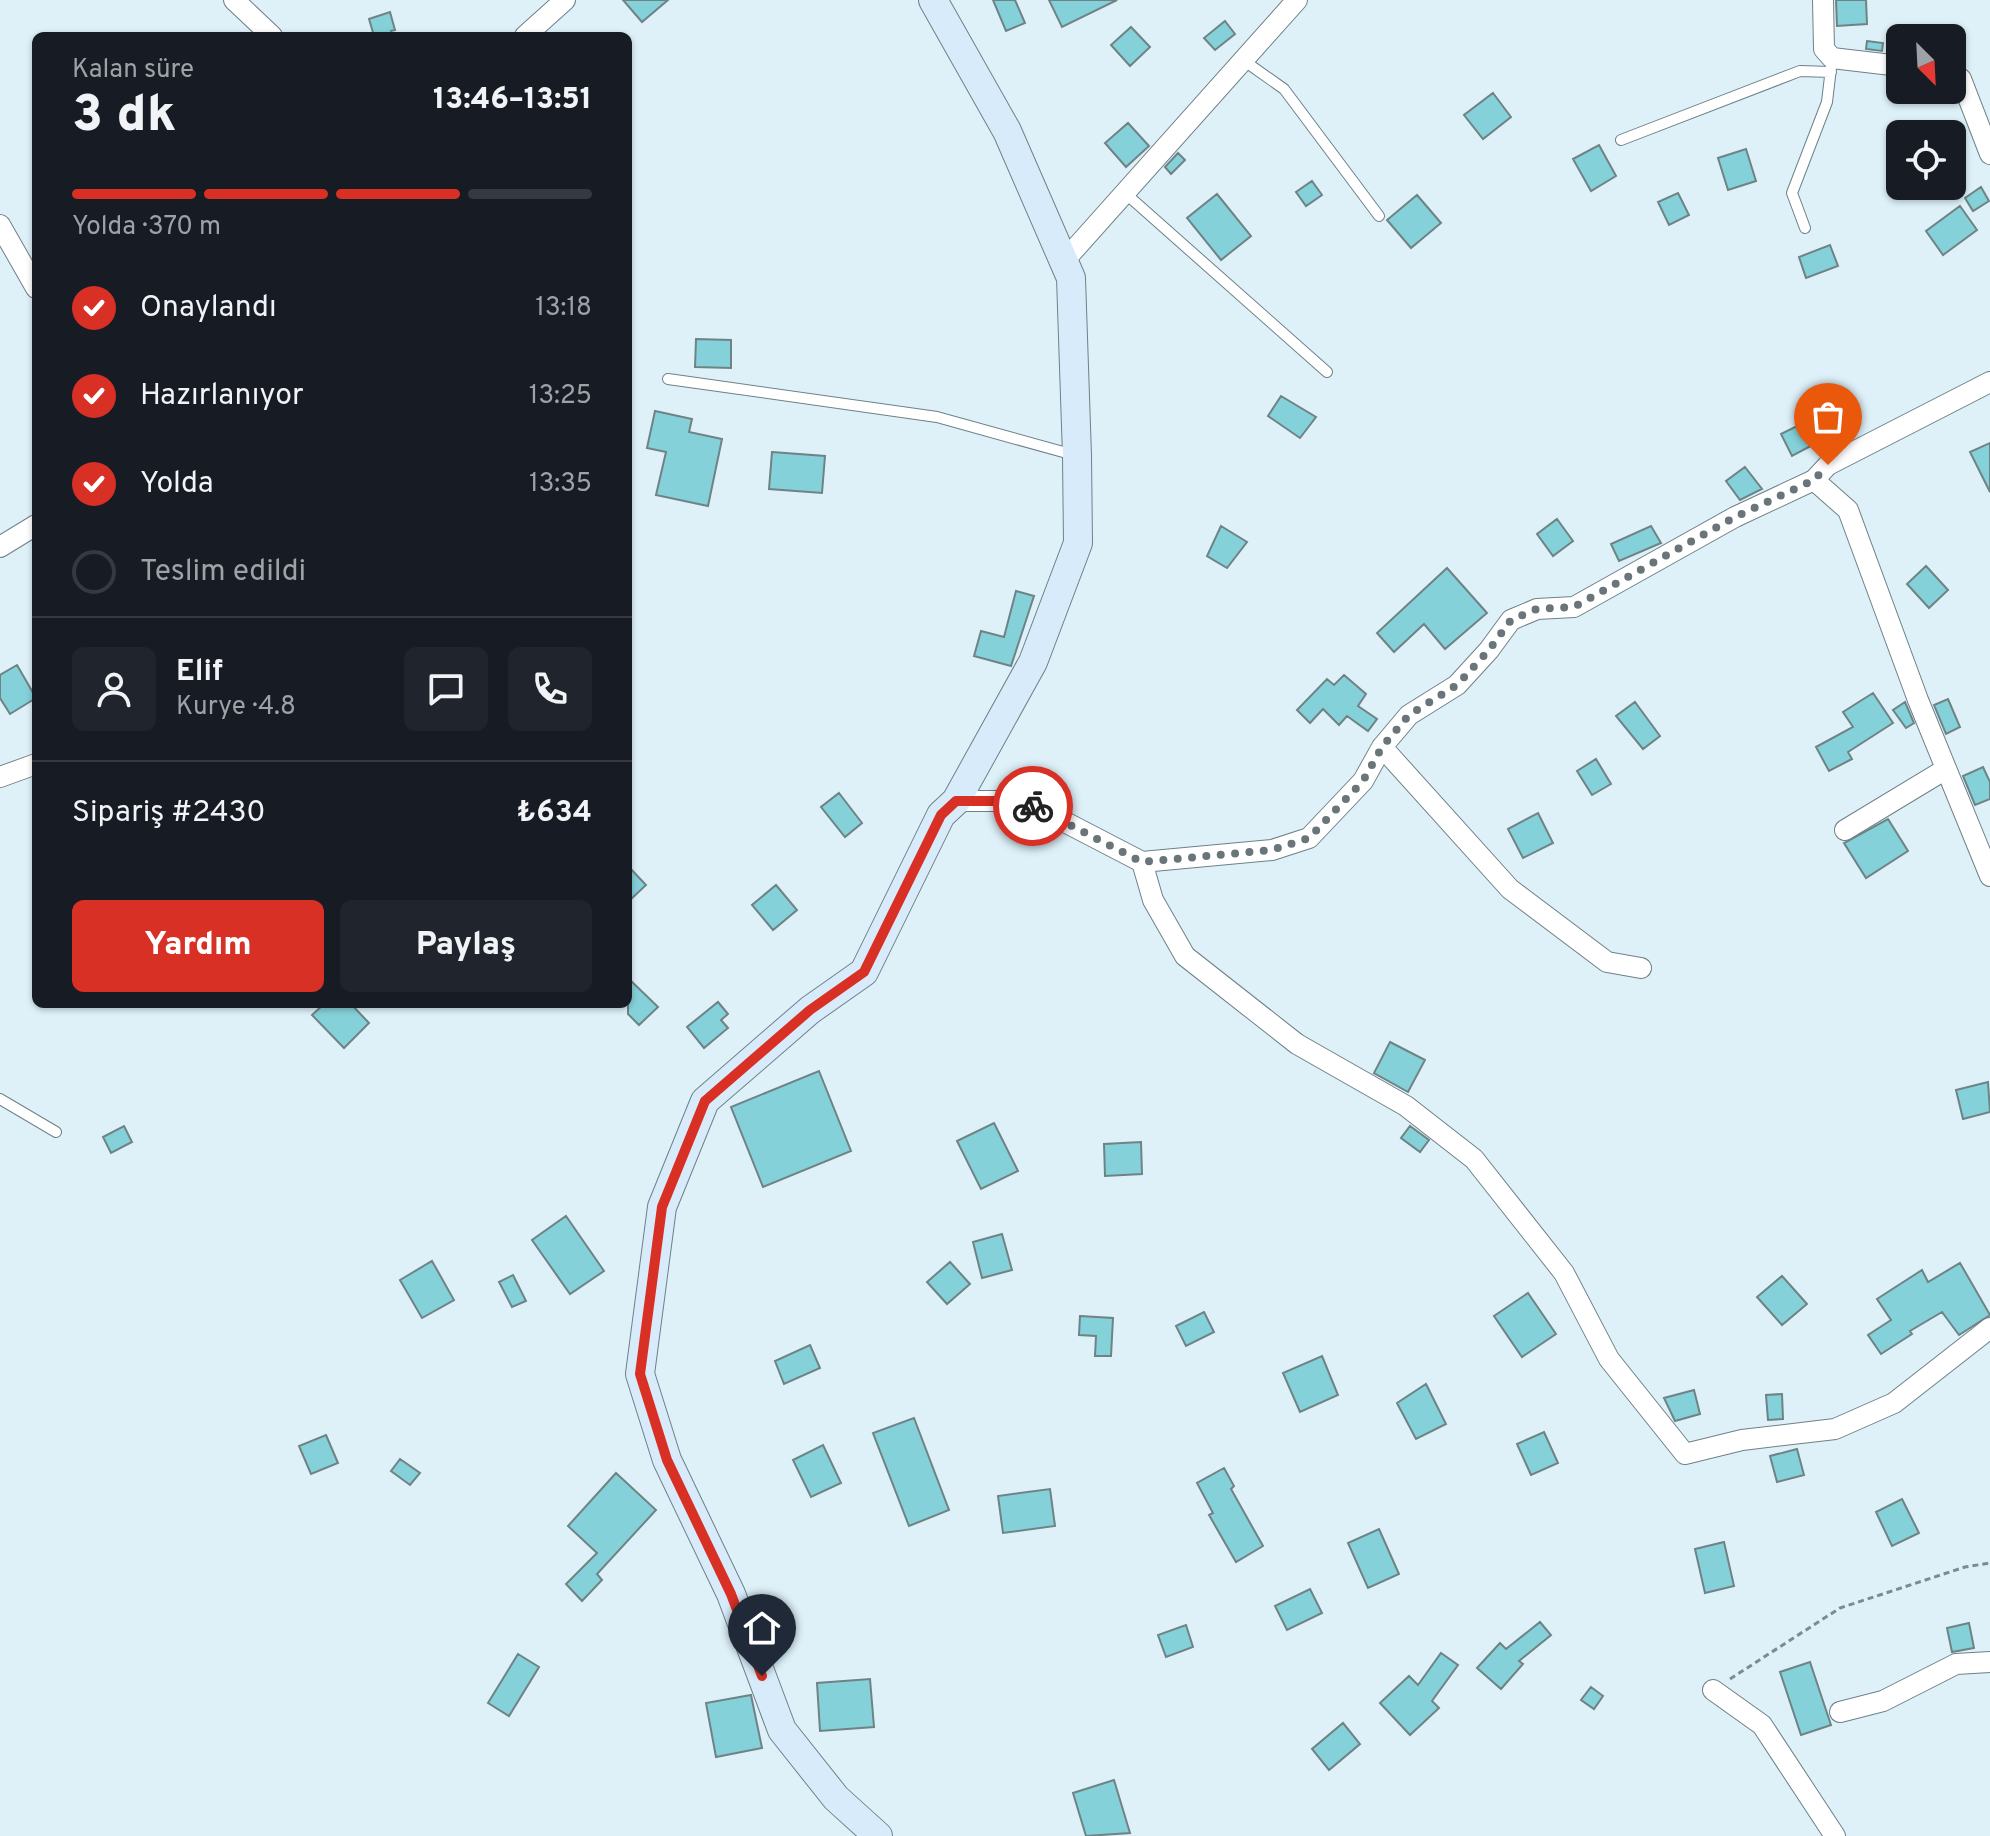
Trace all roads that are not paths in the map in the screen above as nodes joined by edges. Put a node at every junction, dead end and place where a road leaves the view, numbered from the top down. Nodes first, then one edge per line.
1 (234, 0) edge
2 (565, 0) edge
3 (933, 0) edge
4 (1297, 0) edge
5 (1823, 0) edge
6 (268, 32) edge
7 (529, 32) edge
8 (1243, 60) junction
9 (1831, 65) junction
10 (1886, 66) edge
11 (1966, 92) edge
12 (1621, 140) dead end
13 (1990, 154) edge
14 (1125, 193) junction
15 (1379, 216) dead end
16 (0, 225) edge
17 (1805, 228) dead end
18 (1064, 261) junction
19 (32, 281) edge
20 (1327, 372) dead end
21 (668, 379) dead end
22 (1990, 382) edge
23 (1077, 456) junction
24 (1814, 480) junction
25 (32, 527) edge
26 (0, 547) edge
27 (1382, 747) junction
28 (32, 765) edge
29 (1946, 769) junction
30 (0, 777) edge
31 (956, 801) junction
32 (1845, 830) dead end
33 (1142, 862) junction
34 (1990, 876) edge
35 (1641, 968) dead end
36 (0, 1099) edge
37 (56, 1132) dead end
38 (1990, 1328) edge
39 (1990, 1662) edge
40 (1713, 1690) road end
41 (1840, 1712) dead end
42 (878, 1836) edge
43 (1835, 1836) edge

1 - 6 street
2 - 7 street
3 - 18 street
4 - 8 street
5 - 9 street
8 - 14 street
8 - 15 lane
9 - 10 street
9 - 12 lane
9 - 17 lane
11 - 13 street
14 - 18 street
14 - 20 lane
16 - 19 street
18 - 23 street
21 - 23 lane
22 - 24 street
23 - 31 street
24 - 27 street
24 - 29 street
25 - 26 street
27 - 33 street
27 - 35 street
28 - 30 street
29 - 32 street
29 - 34 street
31 - 33 street
31 - 42 street
33 - 38 street
36 - 37 lane
39 - 41 street
40 - 43 street

